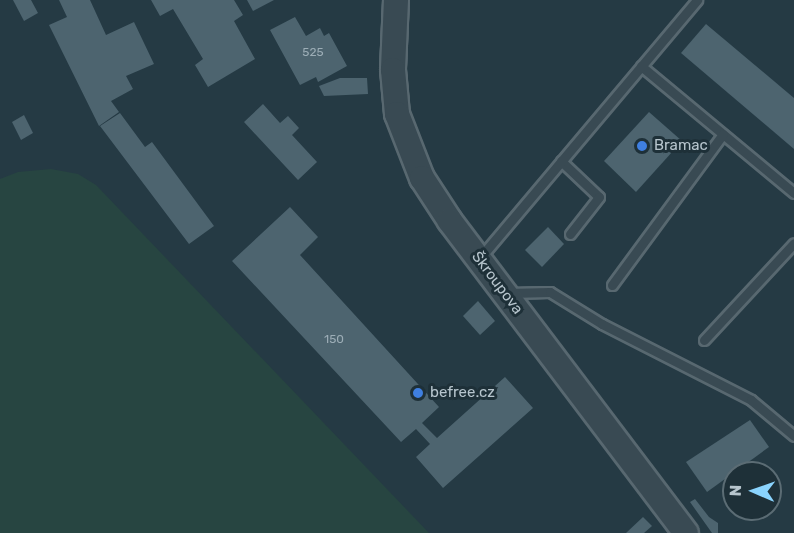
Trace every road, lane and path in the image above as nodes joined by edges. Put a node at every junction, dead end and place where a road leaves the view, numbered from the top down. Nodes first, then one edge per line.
1 (396, 0) edge
2 (697, 0) edge
3 (641, 66) junction
4 (723, 134) junction
5 (561, 161) junction
6 (794, 193) edge
7 (570, 234) dead end
8 (794, 243) edge
9 (479, 259) junction
10 (612, 285) dead end
11 (505, 294) junction
12 (704, 340) dead end
13 (794, 436) edge
14 (686, 533) edge

1 - 9 street, Škroupova
2 - 3 lane
3 - 4 lane
3 - 5 lane
4 - 6 lane
4 - 10 lane
5 - 7 lane
5 - 9 lane
8 - 12 lane
9 - 11 street, Škroupova
11 - 13 lane
11 - 14 street, Škroupova

